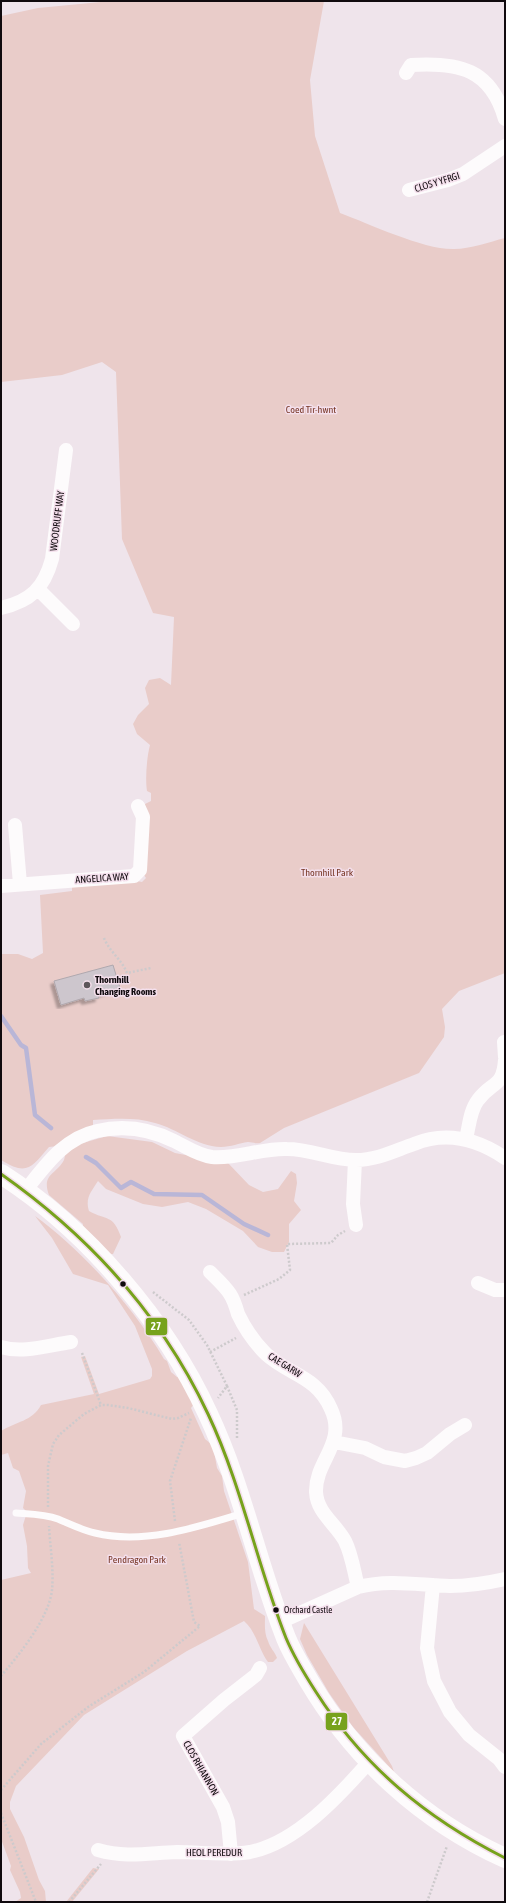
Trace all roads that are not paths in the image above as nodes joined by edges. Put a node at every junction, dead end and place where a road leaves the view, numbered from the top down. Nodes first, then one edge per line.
1 (406, 73) dead end
2 (505, 119) edge
3 (505, 146) edge
4 (409, 190) dead end
5 (66, 450) dead end
6 (39, 590) junction
7 (1, 608) edge
8 (73, 624) dead end
9 (138, 806) dead end
10 (15, 825) dead end
11 (20, 884) junction
12 (1, 886) edge
13 (504, 1042) dead end
14 (505, 1057) edge
15 (505, 1060) edge
16 (466, 1140) junction
17 (505, 1158) edge
18 (355, 1160) junction
19 (1, 1174) edge
20 (25, 1191) junction
21 (356, 1225) road end
22 (210, 1272) dead end
23 (478, 1283) dead end
24 (505, 1290) edge
25 (71, 1342) dead end
26 (1, 1347) edge
27 (466, 1425) dead end
28 (334, 1442) junction
29 (245, 1512) junction
30 (16, 1513) dead end
31 (505, 1579) edge
32 (433, 1585) junction
33 (358, 1587) junction
34 (280, 1622) junction
35 (260, 1668) dead end
36 (369, 1762) junction
37 (505, 1767) edge
38 (98, 1850) road end
39 (231, 1854) junction
40 (505, 1858) edge

1 - 2 street
3 - 4 street, CLOS Y YFRGI
5 - 6 street, WOODRUFF WAY
6 - 7 street
6 - 8 street
9 - 11 street, ANGELICA WAY
10 - 11 street
11 - 12 street, ANGELICA WAY
13 - 14 street
15 - 16 street
16 - 17 street
16 - 18 street
18 - 20 street
18 - 21 street
19 - 20 street
20 - 29 street
22 - 28 street, CAE GARW
23 - 24 street
25 - 26 street
27 - 28 street
28 - 33 street, CAE GARW
29 - 30 lane
29 - 34 street
31 - 32 street
32 - 33 street
32 - 37 street
33 - 34 street
34 - 36 street
35 - 39 street, CLOS RHIANNON
36 - 39 street, HEOL PEREDUR
36 - 40 street
38 - 39 street, HEOL PEREDUR

